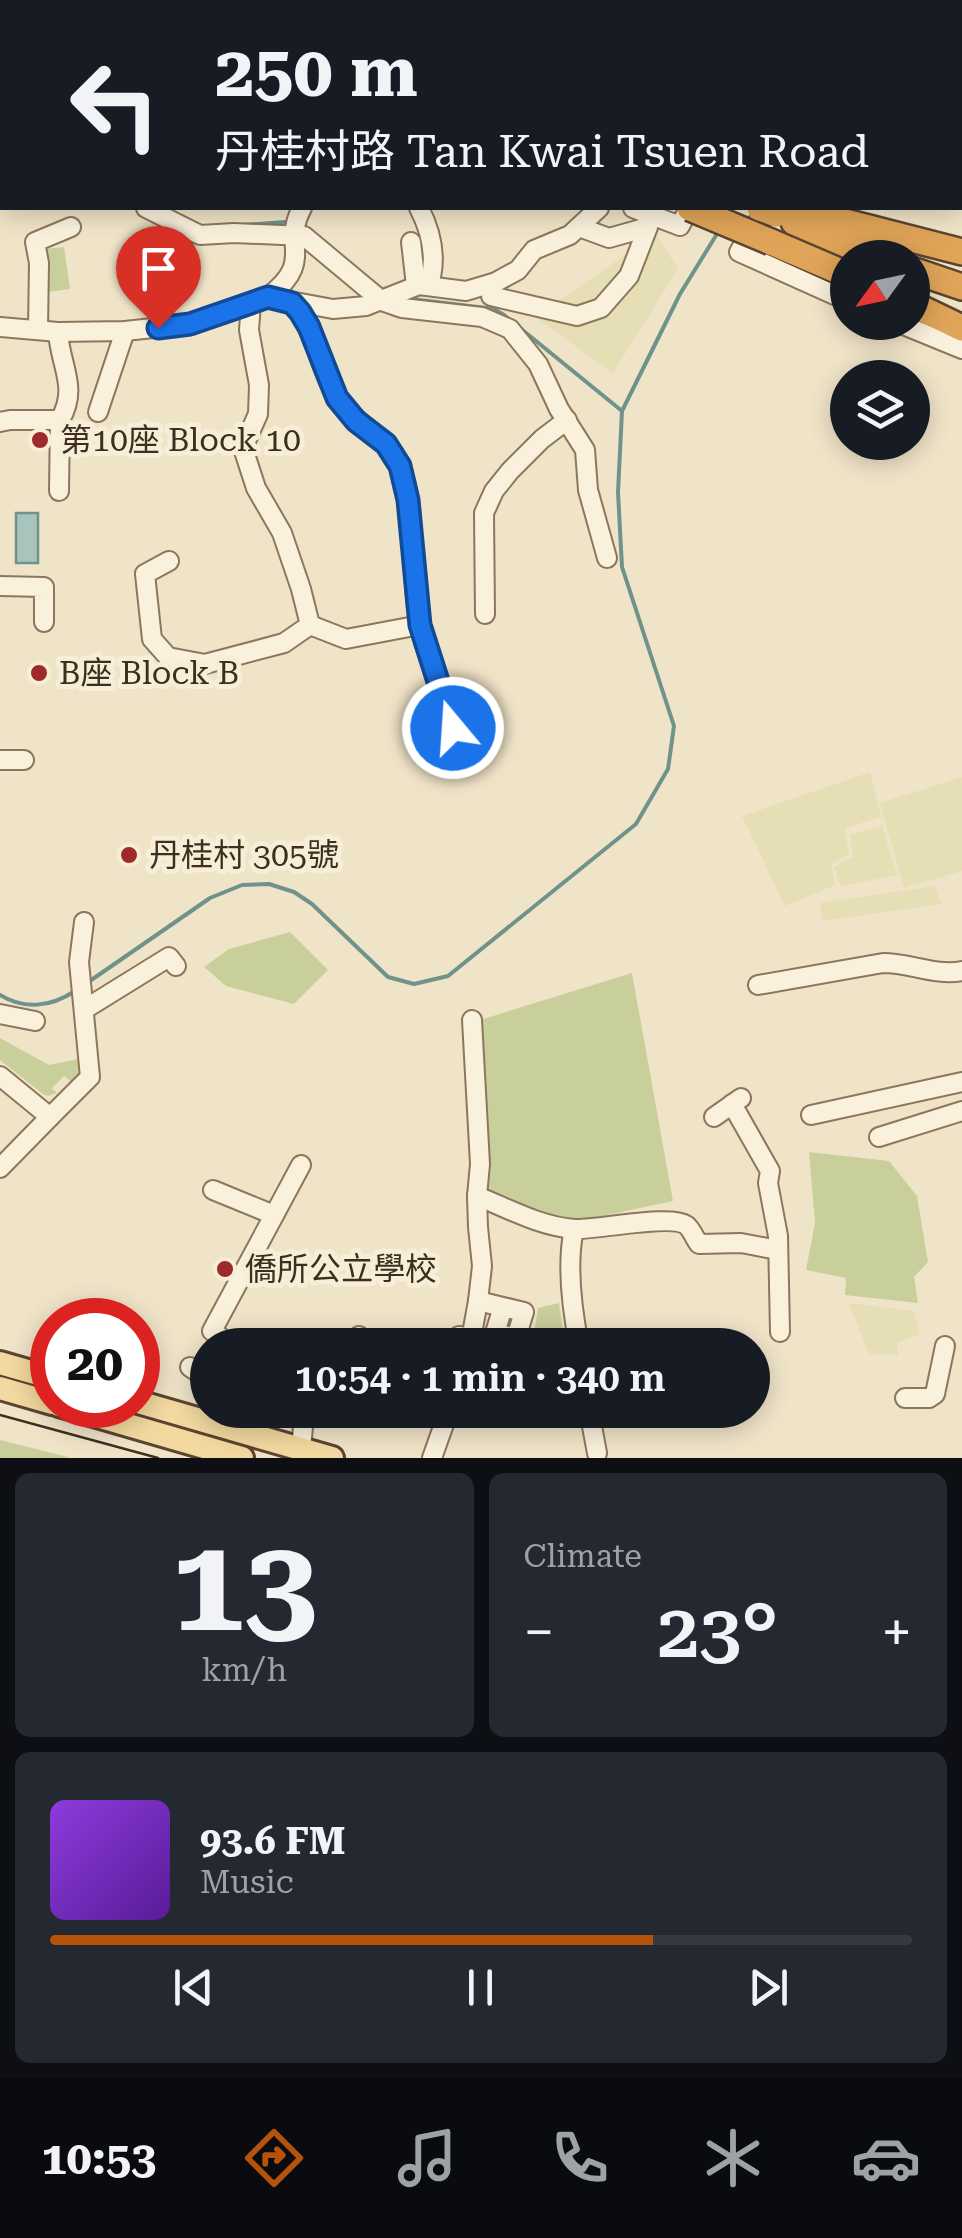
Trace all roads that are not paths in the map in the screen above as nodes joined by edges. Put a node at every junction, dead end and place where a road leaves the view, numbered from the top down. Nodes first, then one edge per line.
1 (150, 210) edge
2 (420, 210) edge
3 (598, 210) edge
4 (638, 210) edge
5 (689, 210) edge
6 (695, 210) edge
7 (771, 210) edge
8 (774, 210) edge
9 (776, 210) edge
10 (297, 221) edge
11 (71, 227) dead end
12 (579, 227) junction
13 (839, 240) edge
14 (411, 242) dead end
15 (962, 252) edge
16 (830, 267) edge
17 (930, 276) edge
18 (417, 286) junction
19 (962, 286) edge
20 (830, 293) edge
21 (491, 296) dead end
22 (259, 300) junction
23 (384, 300) junction
24 (292, 303) junction
25 (930, 307) edge
26 (930, 311) edge
27 (962, 316) edge
28 (0, 327) edge
29 (962, 328) edge
30 (38, 329) junction
31 (125, 331) junction
32 (58, 332) junction
33 (930, 336) edge
34 (962, 349) edge
35 (98, 412) dead end
36 (60, 420) junction
37 (567, 420) junction
38 (0, 422) edge
39 (60, 491) dead end
40 (607, 558) dead end
41 (170, 561) dead end
42 (0, 586) edge
43 (485, 614) dead end
44 (44, 622) dead end
45 (420, 625) junction
46 (310, 626) junction
47 (453, 728) dead end
48 (0, 760) edge
49 (24, 760) dead end
50 (84, 922) dead end
51 (176, 966) dead end
52 (962, 971) edge
53 (758, 985) dead end
54 (85, 1009) junction
55 (0, 1014) edge
56 (472, 1020) dead end
57 (35, 1021) dead end
58 (0, 1076) edge
59 (962, 1082) edge
60 (962, 1110) edge
61 (811, 1115) dead end
62 (50, 1117) junction
63 (714, 1117) dead end
64 (879, 1136) dead end
65 (300, 1164) dead end
66 (0, 1168) edge
67 (212, 1190) dead end
68 (477, 1196) junction
69 (274, 1215) junction
70 (574, 1229) junction
71 (778, 1250) junction
72 (478, 1301) junction
73 (503, 1307) junction
74 (214, 1328) edge
75 (470, 1328) edge
76 (576, 1328) edge
77 (780, 1332) dead end
78 (945, 1346) dead end
79 (0, 1363) edge
80 (30, 1372) edge
81 (940, 1375) junction
82 (962, 1380) edge
83 (0, 1388) edge
84 (30, 1397) edge
85 (905, 1398) dead end
86 (160, 1406) edge
87 (190, 1412) edge
88 (139, 1428) edge
89 (242, 1428) edge
90 (303, 1428) edge
91 (443, 1428) edge
92 (593, 1428) edge
93 (597, 1453) dead end
94 (301, 1454) edge
95 (242, 1458) edge
96 (332, 1458) edge
97 (432, 1458) edge

1 - 10 street
2 - 18 street
3 - 12 street
4 - 5 street
6 - 16 highway, bridge
7 - 20 street
8 - 13 highway
9 - 15 highway
10 - 22 street
10 - 23 street
11 - 30 street
12 - 18 street
12 - 21 street
14 - 18 street
17 - 19 highway
18 - 23 street
22 - 24 street
22 - 31 street
22 - 46 street
23 - 24 street
23 - 37 street
24 - 45 street
25 - 27 highway
26 - 29 highway
28 - 30 street
30 - 32 street
31 - 32 street
31 - 35 street
32 - 36 street
33 - 34 street
36 - 38 street
36 - 39 street
37 - 40 street
37 - 43 street
41 - 46 street
42 - 44 street
45 - 46 street
45 - 47 street
48 - 49 street
50 - 54 street
51 - 54 street
52 - 53 street
54 - 62 street
55 - 57 street
56 - 68 street
58 - 62 street
59 - 61 street
60 - 64 street
62 - 66 street
63 - 71 street
65 - 69 street
67 - 69 street
68 - 70 street
68 - 72 street
69 - 74 street
70 - 71 street
70 - 76 street
71 - 77 street
72 - 73 street
72 - 75 street
73 - 73 street
78 - 81 street
79 - 80 main road
81 - 82 street
81 - 85 street
83 - 84 main road
86 - 87 main road
88 - 95 main road
89 - 94 main road
90 - 94 street
91 - 97 street
92 - 93 street
94 - 96 main road

